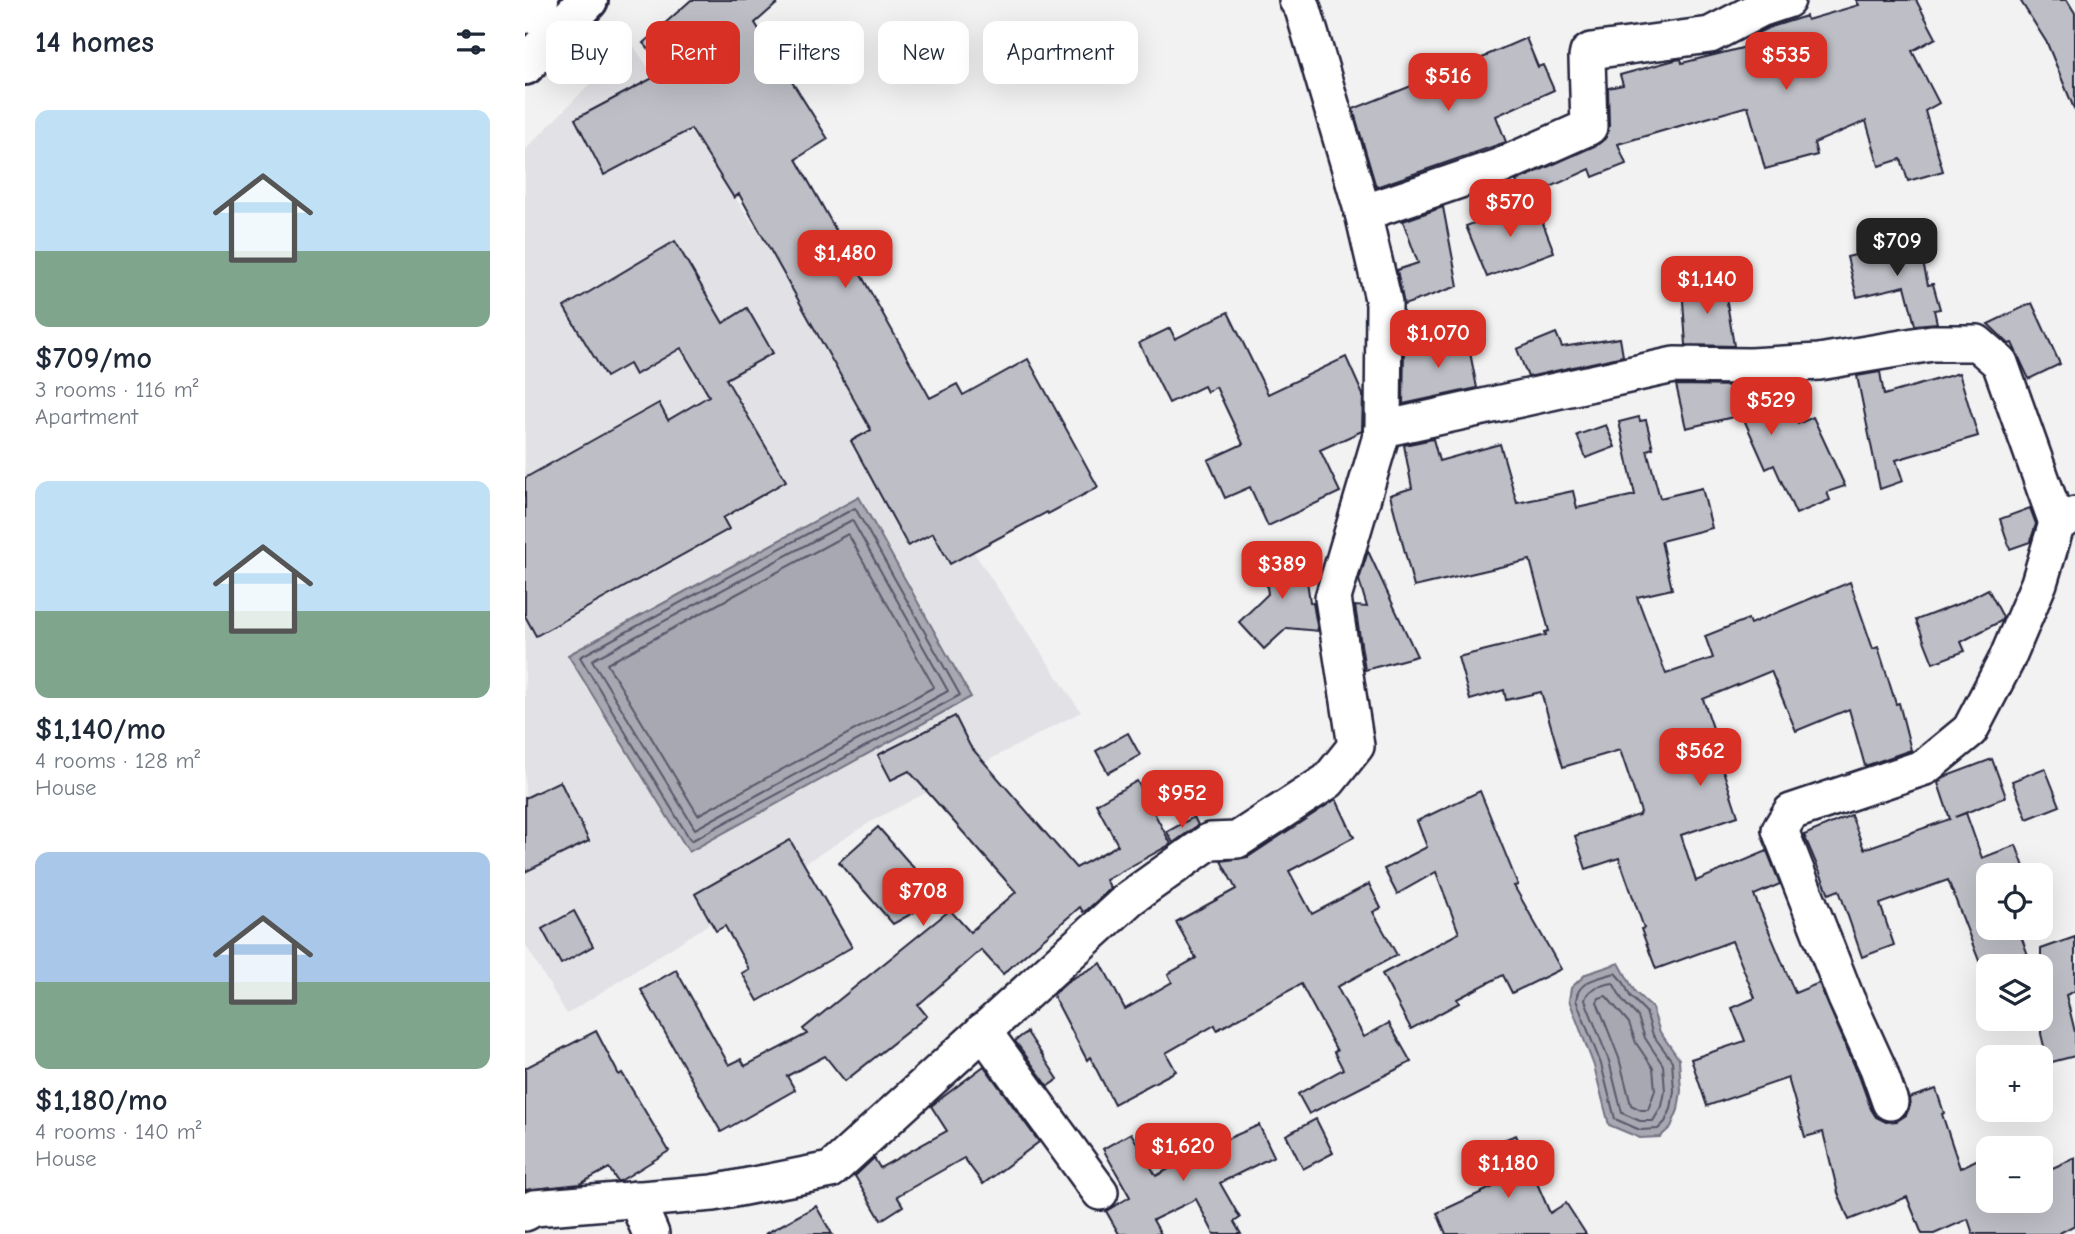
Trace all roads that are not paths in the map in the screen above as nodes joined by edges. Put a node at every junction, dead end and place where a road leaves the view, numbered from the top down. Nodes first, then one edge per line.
1 (539, 0) edge
2 (587, 0) edge
3 (1297, 0) edge
4 (1787, 0) edge
5 (525, 14) edge
6 (525, 65) edge
7 (1363, 213) junction
8 (1383, 429) junction
9 (2066, 519) edge
10 (983, 1031) junction
11 (1890, 1102) dead end
12 (1100, 1192) dead end
13 (636, 1199) junction
14 (525, 1213) edge
15 (651, 1234) edge

1 - 5 highway
2 - 6 highway
3 - 7 street
4 - 7 street
7 - 8 street
8 - 9 street
8 - 10 street
9 - 11 street
10 - 12 street
10 - 13 street
13 - 14 street
13 - 15 street

